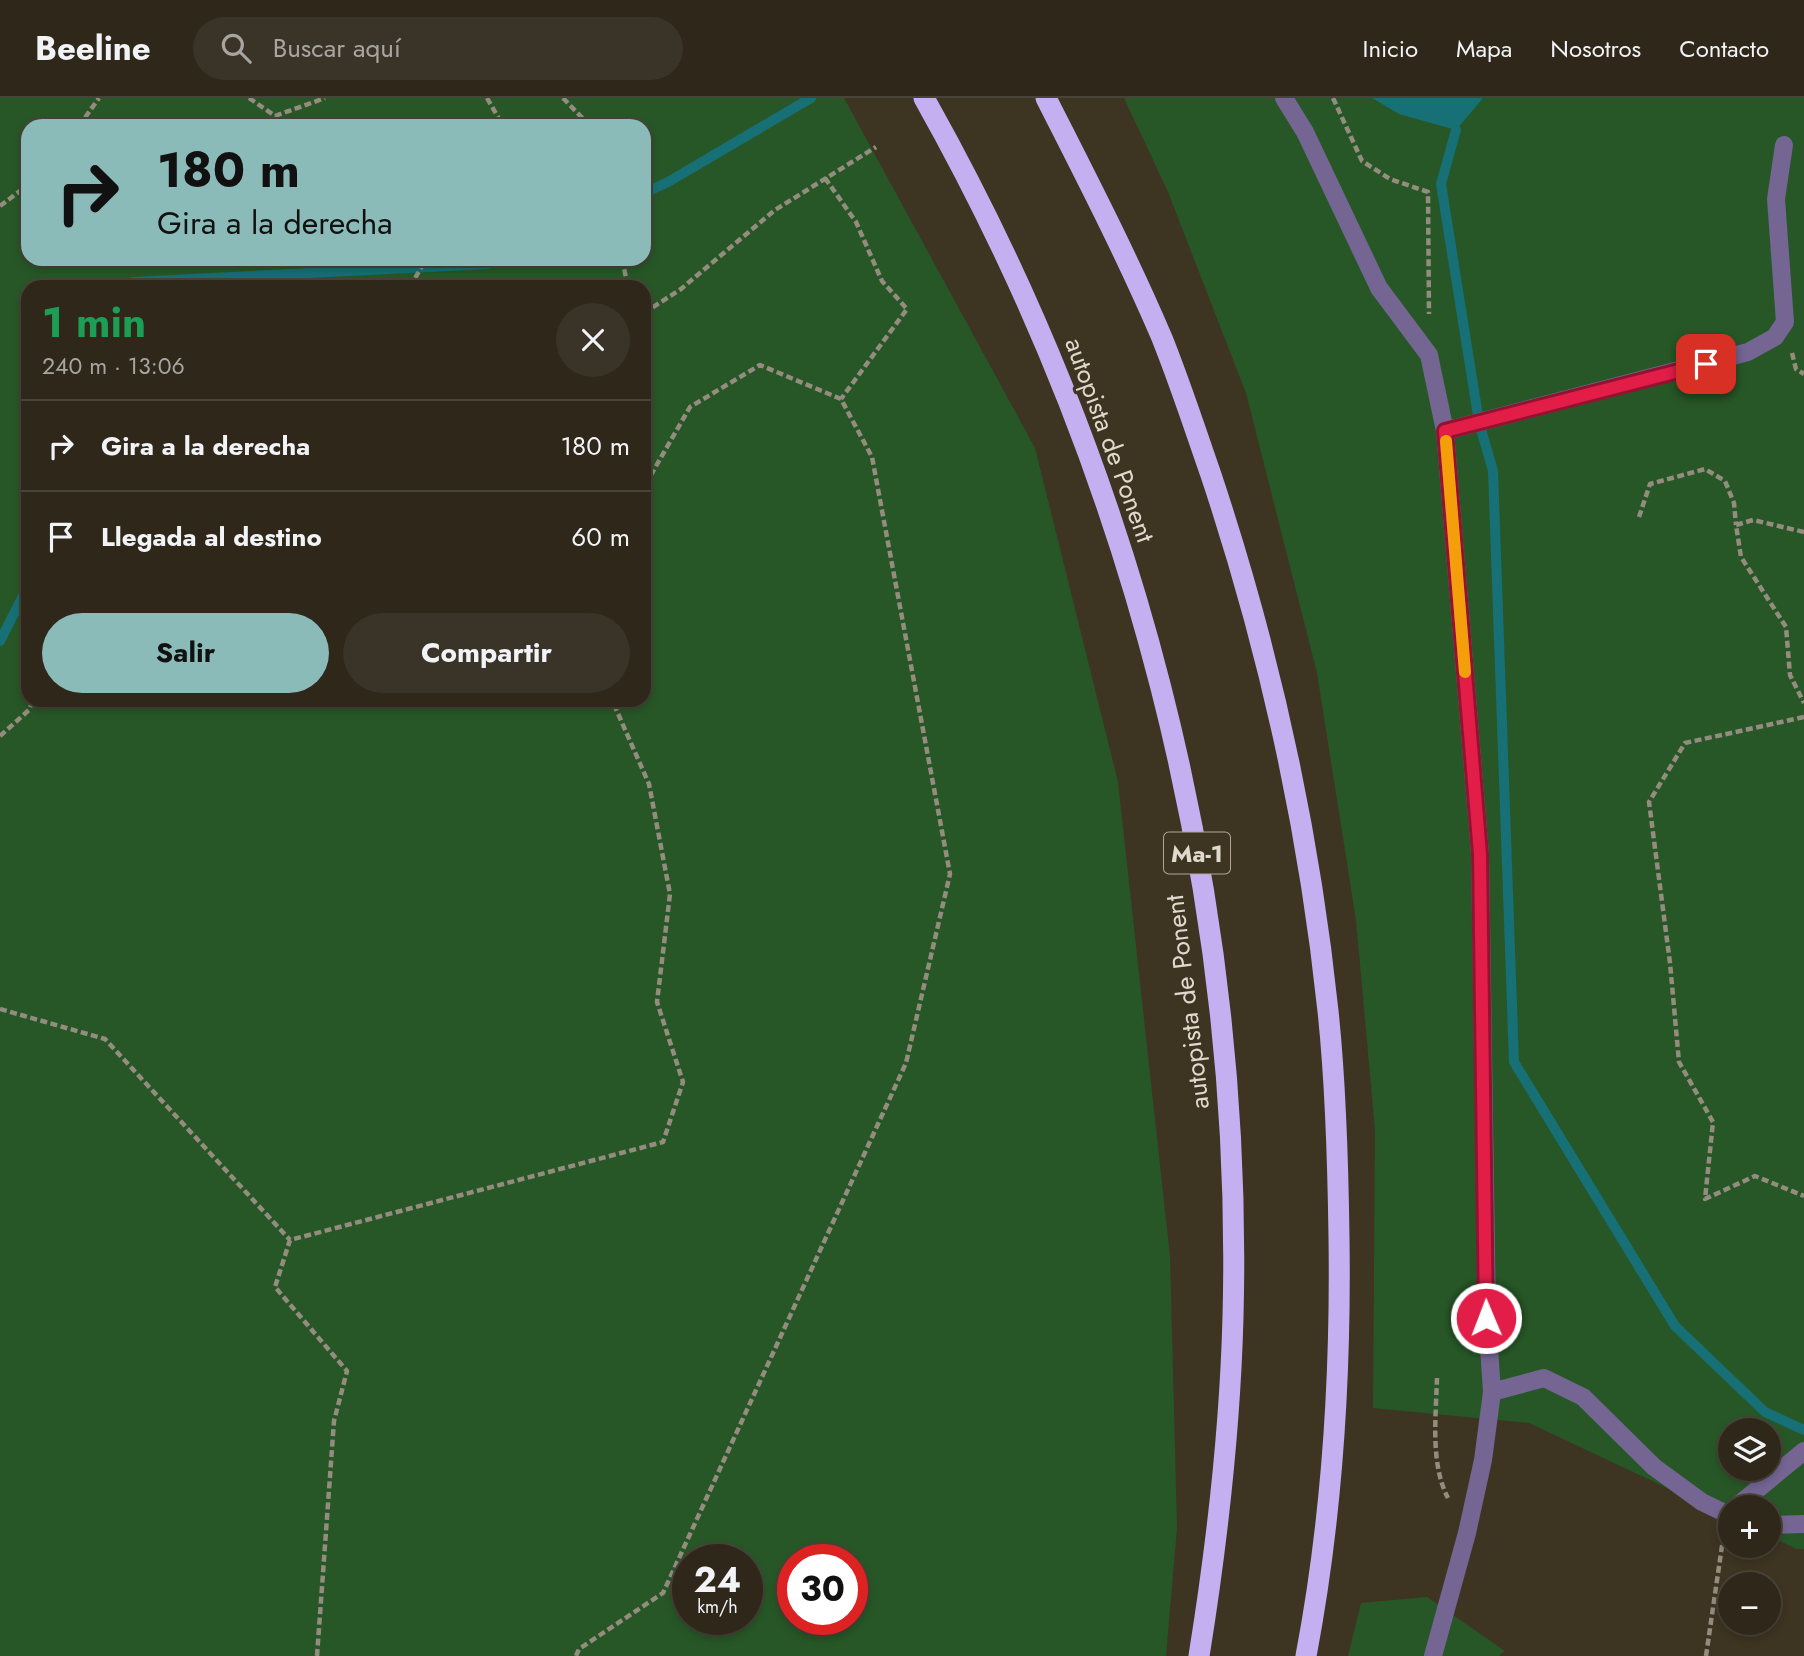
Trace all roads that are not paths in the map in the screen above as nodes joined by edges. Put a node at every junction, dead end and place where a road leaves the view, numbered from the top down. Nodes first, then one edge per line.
1 (924, 98) edge
2 (1046, 98) edge
3 (1284, 98) edge
4 (1784, 145) dead end
5 (1445, 431) junction
6 (1492, 1392) junction
7 (1804, 1451) edge
8 (1751, 1495) edge
9 (1718, 1508) edge
10 (1804, 1524) edge
11 (1781, 1525) edge
12 (1199, 1656) edge
13 (1306, 1656) edge
14 (1433, 1656) edge

1 - 12 highway, autopista de Ponent / Ma-1
2 - 13 highway
3 - 5 street
4 - 5 street
5 - 6 street
6 - 9 street
6 - 14 street
7 - 8 street
10 - 11 street

